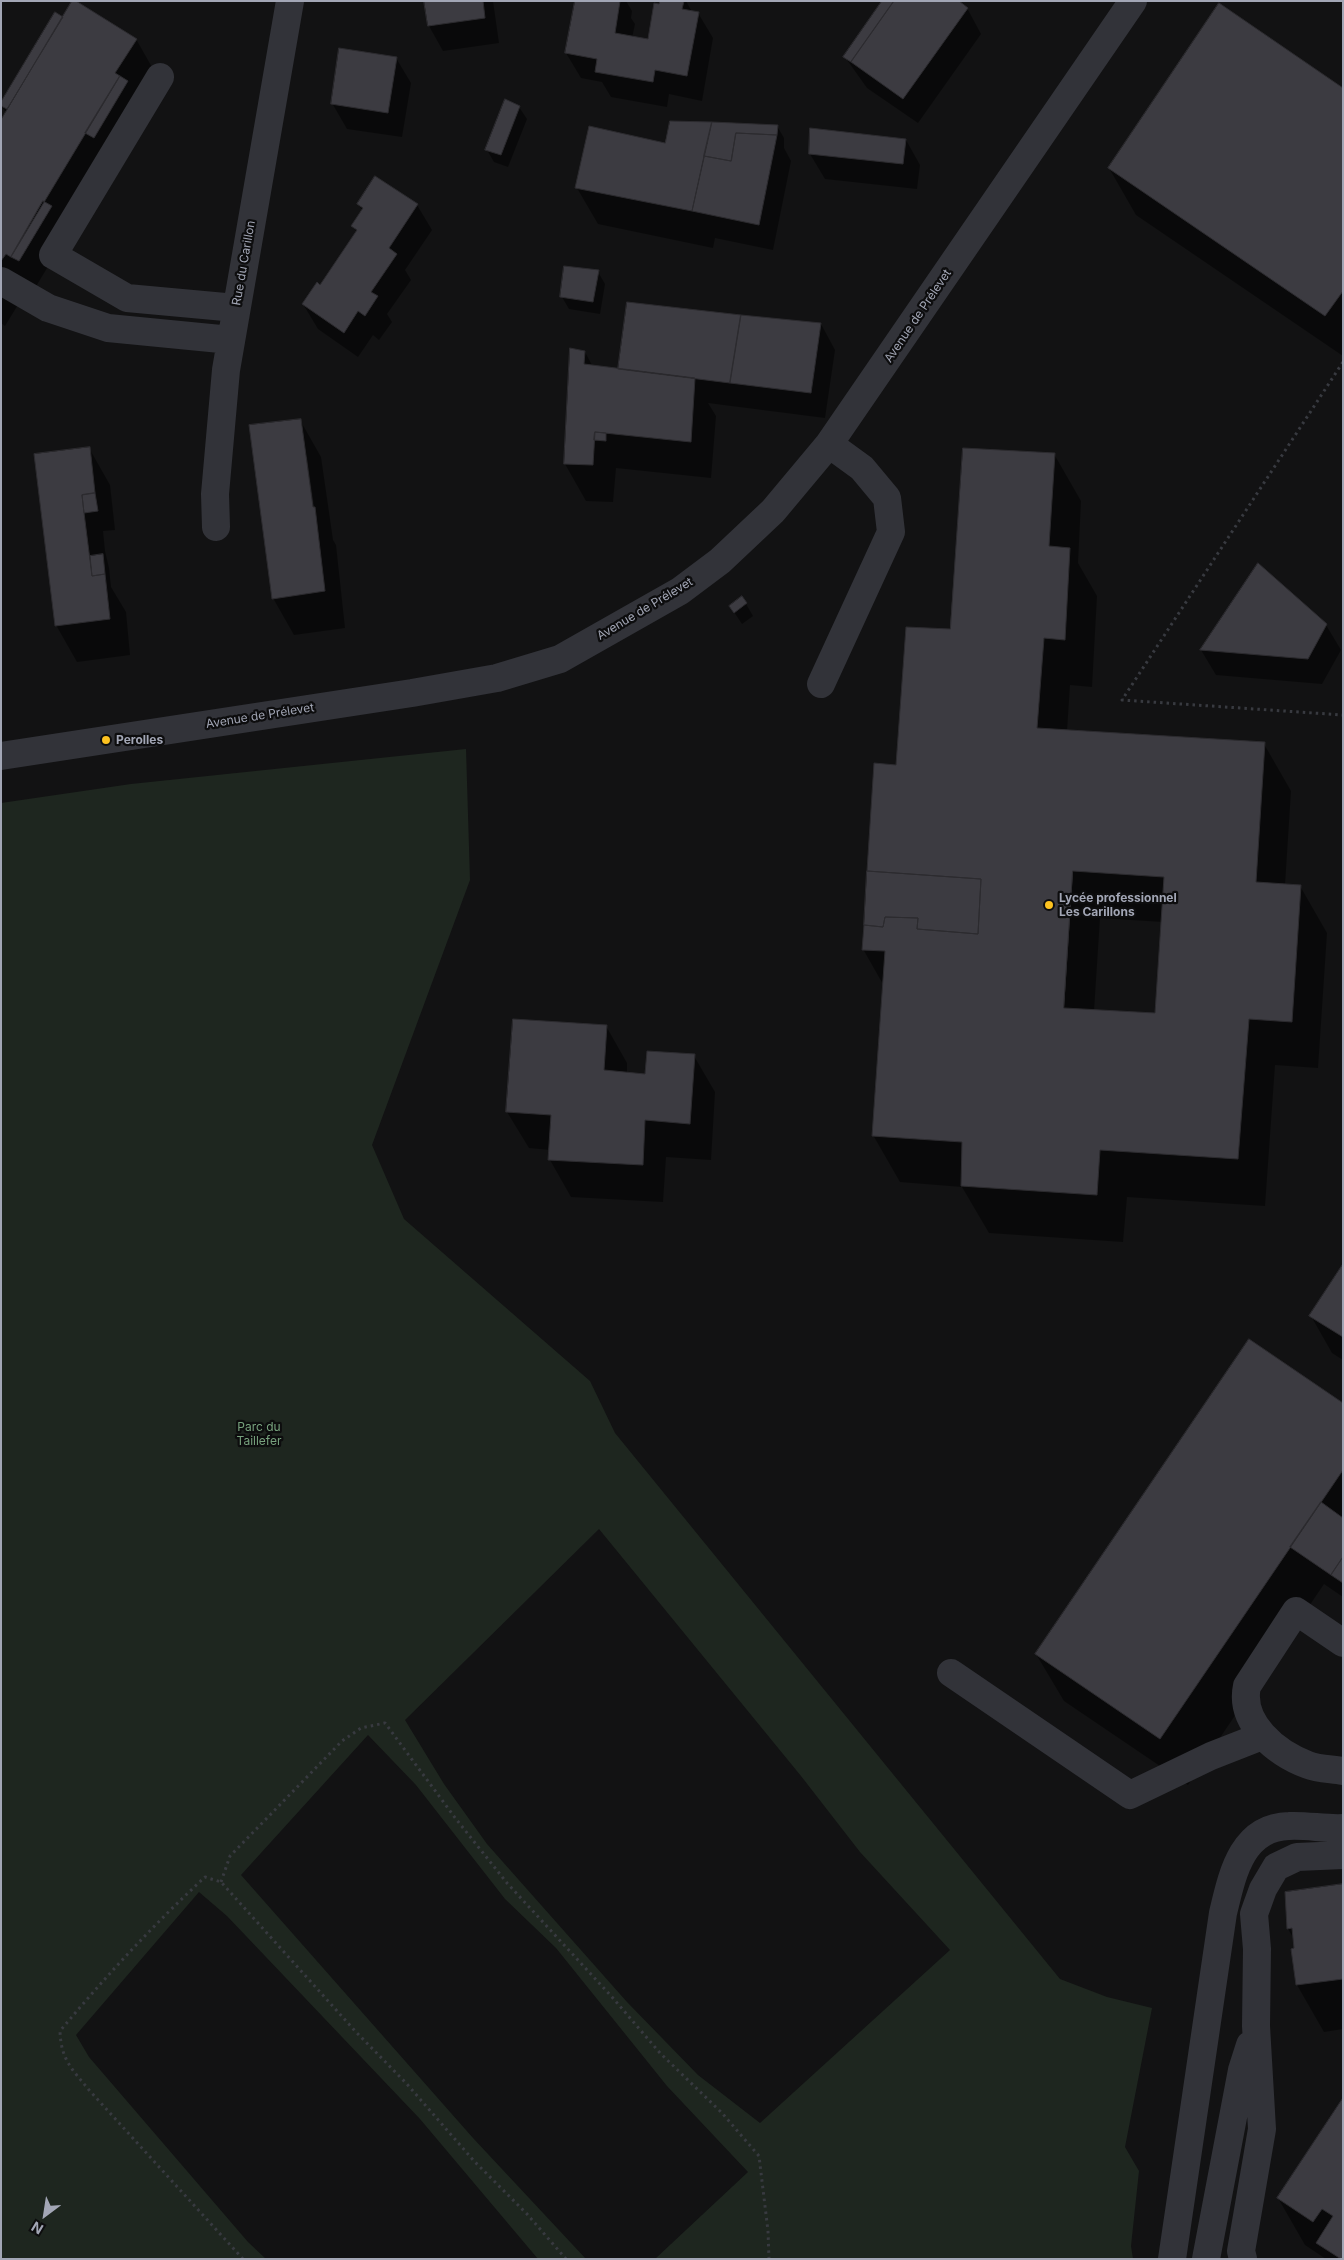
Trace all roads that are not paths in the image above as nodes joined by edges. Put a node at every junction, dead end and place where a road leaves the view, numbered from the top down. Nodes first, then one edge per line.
1 (290, 1) edge
2 (1133, 1) edge
3 (160, 77) dead end
4 (1, 281) edge
5 (236, 308) junction
6 (231, 340) junction
7 (829, 444) junction
8 (216, 527) dead end
9 (821, 684) dead end
10 (1, 756) edge
11 (1343, 1643) edge
12 (951, 1673) dead end
13 (1262, 1736) junction
14 (1343, 1771) edge
15 (1343, 1828) edge
16 (1343, 1855) edge
17 (1256, 2026) junction
18 (1172, 2259) edge
19 (1206, 2259) edge
20 (1243, 2259) edge

1 - 5 street, Rue du Carillon
2 - 7 street, Avenue de Prélevet
3 - 5 street
4 - 6 street
5 - 6 street, Rue du Carillon
6 - 8 street, Rue du Carillon
7 - 9 street
7 - 10 street, Avenue de Prélevet
11 - 13 street
12 - 13 street
13 - 14 street
15 - 18 street
16 - 17 street
17 - 19 street
17 - 20 street

